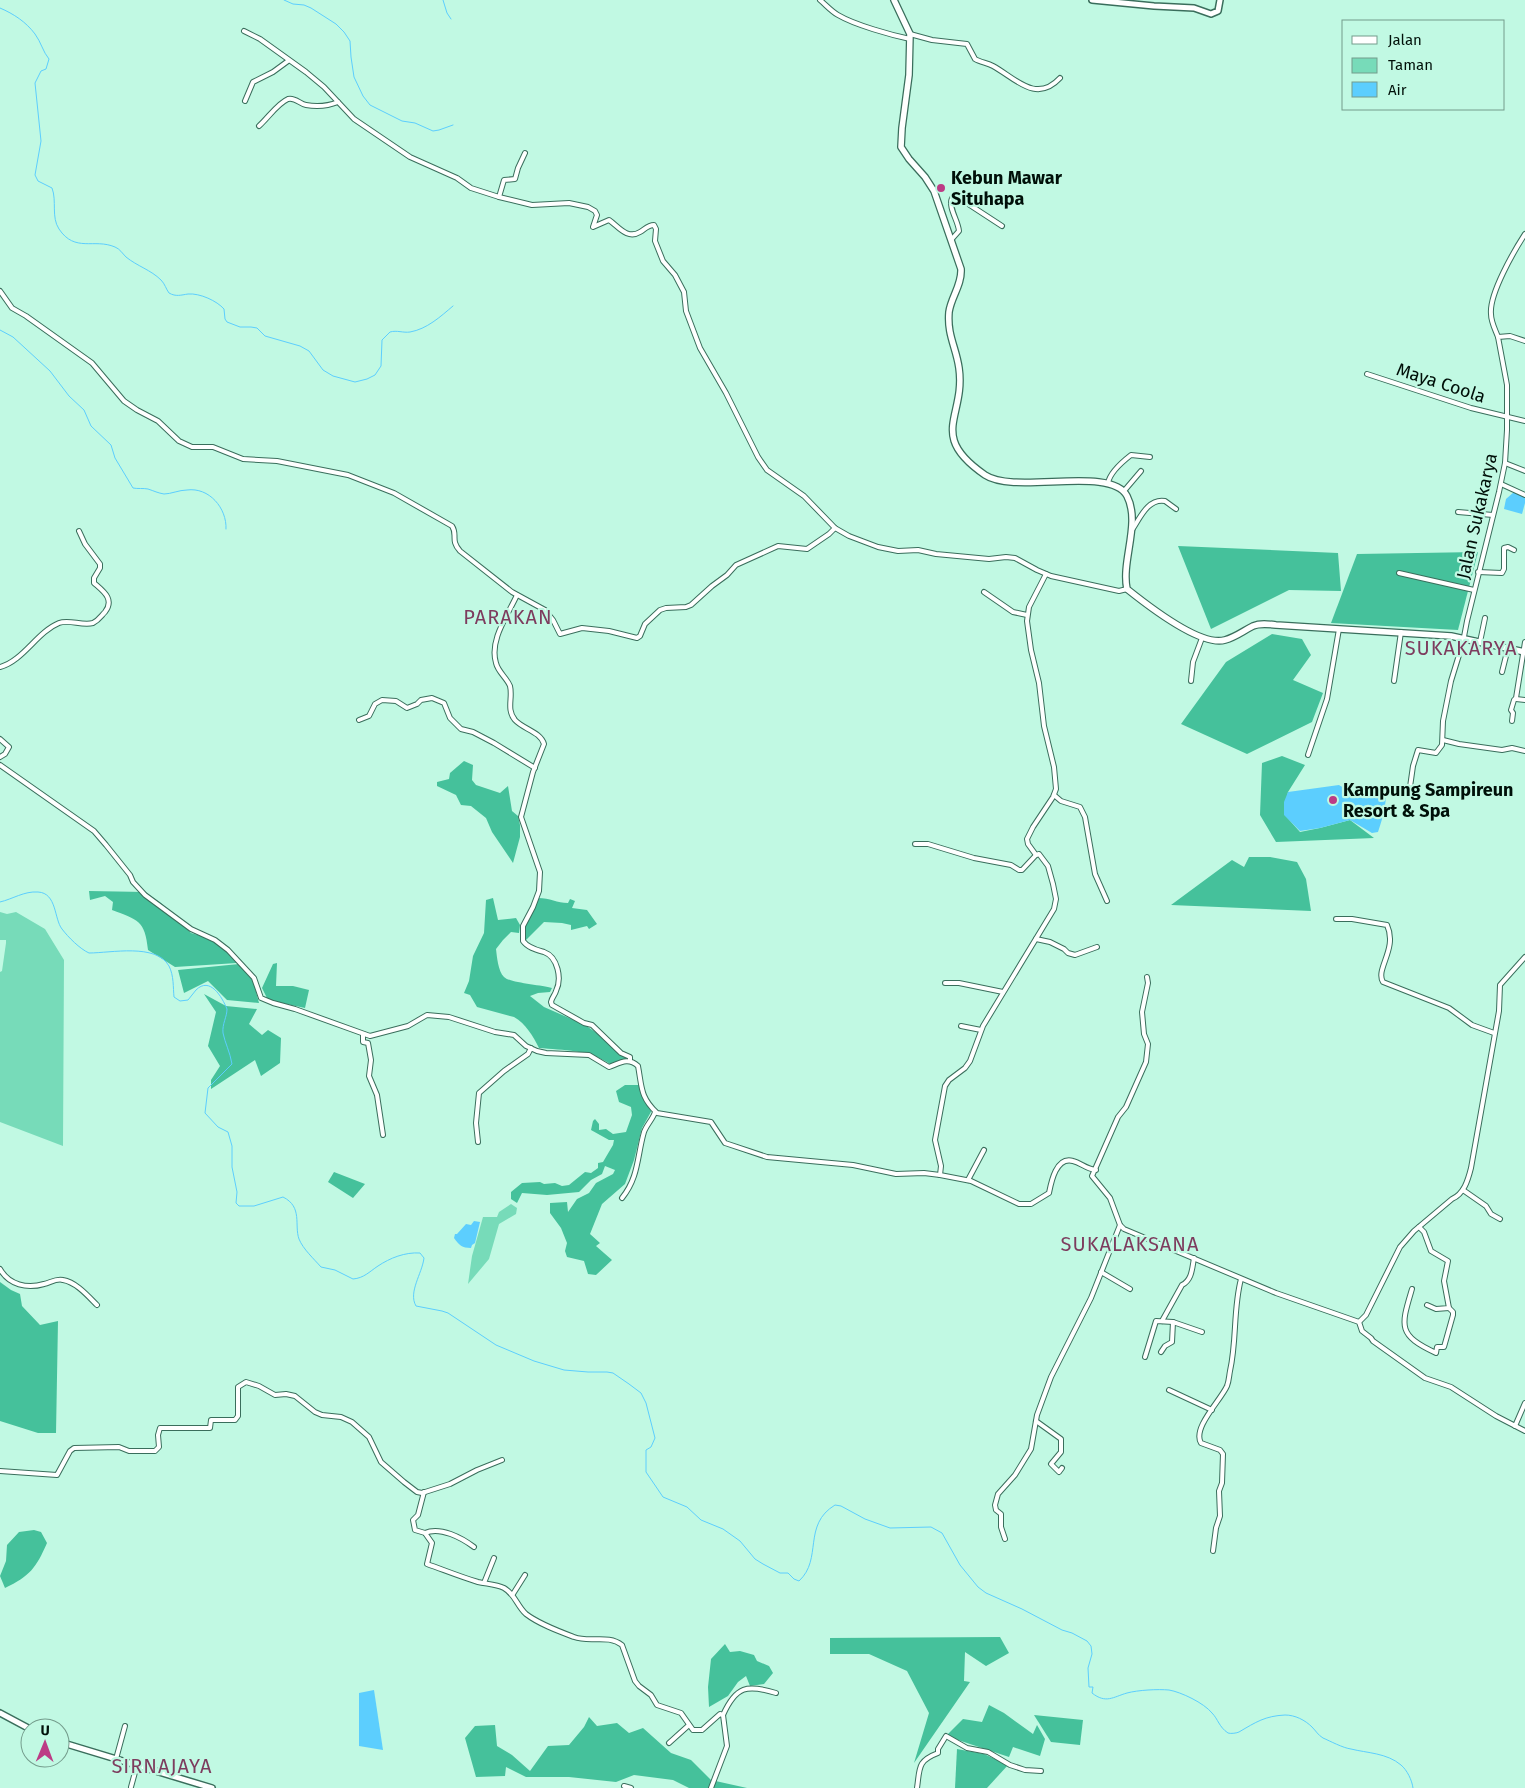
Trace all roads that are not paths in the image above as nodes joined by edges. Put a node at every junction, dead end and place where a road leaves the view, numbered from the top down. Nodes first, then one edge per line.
1 (820, 0) edge
2 (894, 0) edge
3 (1092, 0) edge
4 (1220, 0) edge
5 (244, 31) dead end
6 (910, 36) junction
7 (288, 61) junction
8 (1060, 78) dead end
9 (245, 101) dead end
10 (338, 102) junction
11 (259, 126) dead end
12 (525, 153) dead end
13 (499, 197) junction
14 (1002, 226) dead end
15 (1525, 234) edge
16 (951, 240) junction
17 (0, 292) edge
18 (1498, 337) junction
19 (1525, 341) edge
20 (1367, 374) dead end
21 (1507, 417) junction
22 (1525, 422) edge
23 (1150, 457) dead end
24 (1505, 463) junction
25 (1141, 471) dead end
26 (1525, 471) edge
27 (1108, 483) junction
28 (1501, 484) junction
29 (1124, 491) junction
30 (1525, 494) edge
31 (1176, 509) dead end
32 (1458, 512) dead end
33 (1493, 515) junction
34 (835, 528) junction
35 (79, 531) dead end
36 (1131, 532) junction
37 (1514, 550) dead end
38 (1478, 572) junction
39 (1399, 573) dead end
40 (1046, 574) junction
41 (1127, 589) junction
42 (1474, 590) junction
43 (984, 592) dead end
44 (518, 595) junction
45 (1027, 615) junction
46 (1485, 618) dead end
47 (1339, 629) junction
48 (1401, 632) junction
49 (1202, 638) junction
50 (1464, 639) junction
51 (1480, 642) junction
52 (1525, 642) edge
53 (1508, 648) junction
54 (1524, 651) edge
55 (0, 667) edge
56 (1502, 672) dead end
57 (1190, 680) dead end
58 (1394, 681) dead end
59 (1516, 699) junction
60 (1525, 700) edge
61 (359, 720) dead end
62 (1512, 721) dead end
63 (0, 739) edge
64 (1442, 740) junction
65 (1525, 751) edge
66 (1308, 754) dead end
67 (0, 757) edge
68 (0, 765) edge
69 (535, 768) junction
70 (1410, 787) dead end
71 (1054, 795) junction
72 (915, 844) dead end
73 (1036, 855) junction
74 (1108, 901) dead end
75 (1336, 919) dead end
76 (1036, 940) junction
77 (1098, 947) dead end
78 (1524, 959) edge
79 (1147, 977) dead end
80 (945, 983) dead end
81 (1003, 992) junction
82 (961, 1026) dead end
83 (981, 1030) junction
84 (1494, 1033) junction
85 (363, 1034) junction
86 (531, 1048) junction
87 (630, 1061) junction
88 (655, 1112) junction
89 (383, 1135) dead end
90 (478, 1142) dead end
91 (984, 1150) dead end
92 (1096, 1170) junction
93 (940, 1175) junction
94 (968, 1180) junction
95 (1463, 1190) junction
96 (622, 1198) dead end
97 (1500, 1219) dead end
98 (1120, 1226) junction
99 (1419, 1227) junction
100 (1194, 1258) junction
101 (0, 1269) edge
102 (1101, 1272) junction
103 (1240, 1279) junction
104 (1130, 1289) dead end
105 (1412, 1289) dead end
106 (97, 1305) dead end
107 (1427, 1305) dead end
108 (1449, 1308) junction
109 (1162, 1322) junction
110 (1173, 1322) junction
111 (1359, 1322) junction
112 (1202, 1332) dead end
113 (1161, 1352) dead end
114 (1145, 1357) dead end
115 (1169, 1390) dead end
116 (1525, 1403) edge
117 (1212, 1410) junction
118 (1036, 1421) junction
119 (1515, 1426) junction
120 (1525, 1431) edge
121 (502, 1460) dead end
122 (1062, 1468) dead end
123 (0, 1470) edge
124 (424, 1492) junction
125 (425, 1533) junction
126 (1005, 1539) dead end
127 (474, 1547) dead end
128 (1213, 1551) dead end
129 (494, 1558) dead end
130 (525, 1575) dead end
131 (484, 1583) junction
132 (513, 1594) junction
133 (776, 1693) dead end
134 (0, 1713) edge
135 (723, 1715) junction
136 (20, 1724) edge
137 (689, 1725) junction
138 (125, 1726) dead end
139 (669, 1743) dead end
140 (70, 1745) edge
141 (116, 1759) junction
142 (137, 1765) junction
143 (1041, 1771) dead end
144 (624, 1786) dead end
145 (131, 1787) edge
146 (212, 1788) edge
147 (631, 1788) edge
148 (710, 1788) edge
149 (917, 1788) edge

1 - 6 street
2 - 6 main road
3 - 4 street
5 - 7 street
6 - 8 street
6 - 16 main road
7 - 9 street
7 - 10 street
10 - 11 street
10 - 13 street
12 - 13 street
13 - 34 street
14 - 16 street
15 - 18 street, Jalan Sukakarya
16 - 27 main road
17 - 44 street
18 - 19 street
18 - 21 street, Jalan Sukakarya
20 - 21 street, Maya Coola
21 - 22 street, Maya Coola
21 - 24 street, Jalan Sukakarya
23 - 27 street
24 - 26 street
24 - 28 street, Jalan Sukakarya
25 - 29 street
27 - 29 main road
28 - 30 street
28 - 33 street, Jalan Sukakarya
29 - 36 main road
31 - 36 street
32 - 33 street
33 - 38 street, Jalan Sukakarya
34 - 40 street
34 - 44 street
35 - 55 street
36 - 41 main road
37 - 38 street
38 - 42 street, Jalan Sukakarya
39 - 42 street
40 - 41 street
40 - 45 street
41 - 49 main road
42 - 50 street, Jalan Sukakarya
43 - 45 street
44 - 69 street
45 - 71 street
46 - 51 street
47 - 48 main road
47 - 49 main road
47 - 66 street
48 - 50 main road
48 - 58 street
49 - 57 street
50 - 51 main road
50 - 64 street, Jalan Sukakarya
51 - 53 main road
52 - 54 street
53 - 54 main road
53 - 56 street
54 - 59 street
59 - 60 street
59 - 62 street
61 - 69 street
63 - 67 street
64 - 65 street
64 - 70 street
68 - 85 street
69 - 87 street
71 - 73 street
71 - 74 street
72 - 73 street
73 - 76 street
75 - 84 street
76 - 77 street
76 - 81 street
78 - 84 street
79 - 92 street
80 - 81 street
81 - 83 street
82 - 83 street
83 - 93 street
84 - 95 street
85 - 86 street
85 - 89 street
86 - 87 street
86 - 90 street
87 - 88 street
88 - 93 street
88 - 96 street
91 - 94 street
92 - 94 street
92 - 98 street
93 - 94 street
95 - 97 street
95 - 99 street
98 - 100 street
98 - 102 street
99 - 108 street
99 - 111 street
100 - 103 street
100 - 109 street
101 - 106 street
102 - 104 street
102 - 118 street
103 - 111 street
103 - 117 street
105 - 108 street
107 - 108 street
109 - 110 street
109 - 114 street
110 - 112 street
110 - 113 street
111 - 119 street
115 - 117 street
116 - 119 street
117 - 128 street
118 - 122 street
118 - 126 street
119 - 120 street
121 - 124 street
123 - 124 street
124 - 125 street
125 - 127 street
125 - 131 street
129 - 131 street
130 - 132 street
131 - 132 street
132 - 137 street
133 - 135 street
134 - 136 street
135 - 137 street
135 - 148 street
137 - 139 street
138 - 141 street
140 - 141 street
141 - 142 street
142 - 145 street
142 - 146 street
143 - 149 street
144 - 147 street

